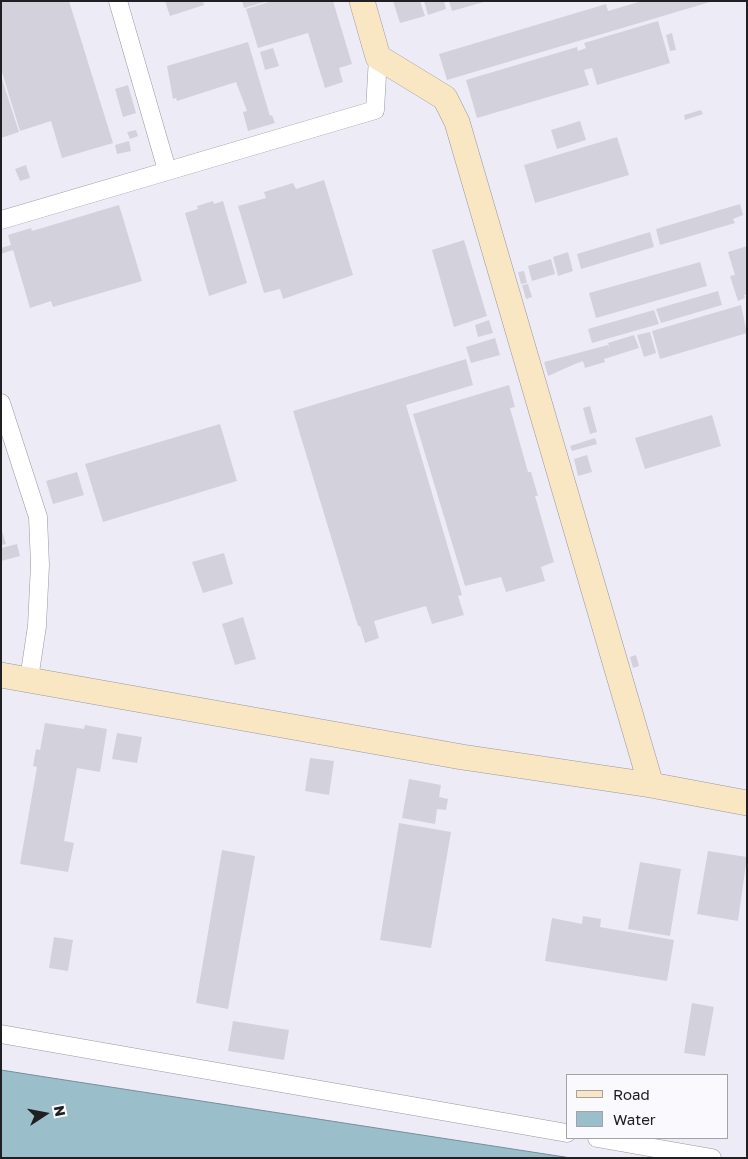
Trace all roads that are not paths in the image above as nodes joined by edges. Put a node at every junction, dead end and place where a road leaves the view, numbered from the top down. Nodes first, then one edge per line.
1 (118, 1) edge
2 (362, 1) edge
3 (378, 57) junction
4 (167, 170) junction
5 (1, 220) edge
6 (1, 404) edge
7 (1, 674) edge
8 (29, 679) junction
9 (651, 785) junction
10 (747, 803) edge
11 (1, 1034) edge
12 (566, 1132) edge
13 (603, 1139) edge
14 (712, 1158) edge

1 - 4 street
2 - 3 street
3 - 4 street
3 - 9 street
4 - 5 street
6 - 8 street
7 - 8 street
8 - 9 street
9 - 10 street
11 - 12 street
13 - 14 street

